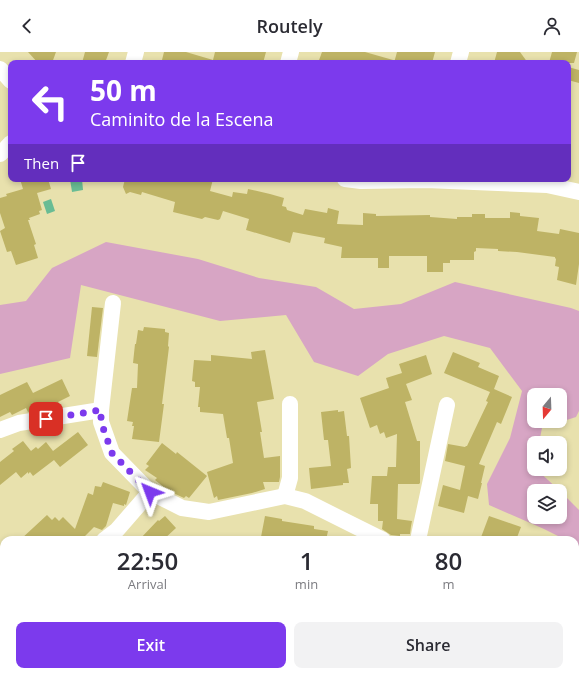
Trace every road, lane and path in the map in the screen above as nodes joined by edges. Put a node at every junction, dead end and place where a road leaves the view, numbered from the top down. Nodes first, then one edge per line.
1 (0, 69) edge
2 (8, 78) edge
3 (8, 146) edge
4 (0, 154) edge
5 (499, 182) edge
6 (579, 192) edge
7 (113, 303) dead end
8 (290, 404) dead end
9 (447, 406) dead end
10 (101, 410) junction
11 (0, 430) edge
12 (150, 492) junction
13 (285, 496) junction
14 (109, 536) edge
15 (375, 536) edge
16 (419, 536) edge

1 - 2 street
3 - 4 street
5 - 6 street
7 - 10 street
8 - 13 street
9 - 16 street
10 - 11 street
10 - 12 street
12 - 13 street
12 - 14 street
13 - 15 street

